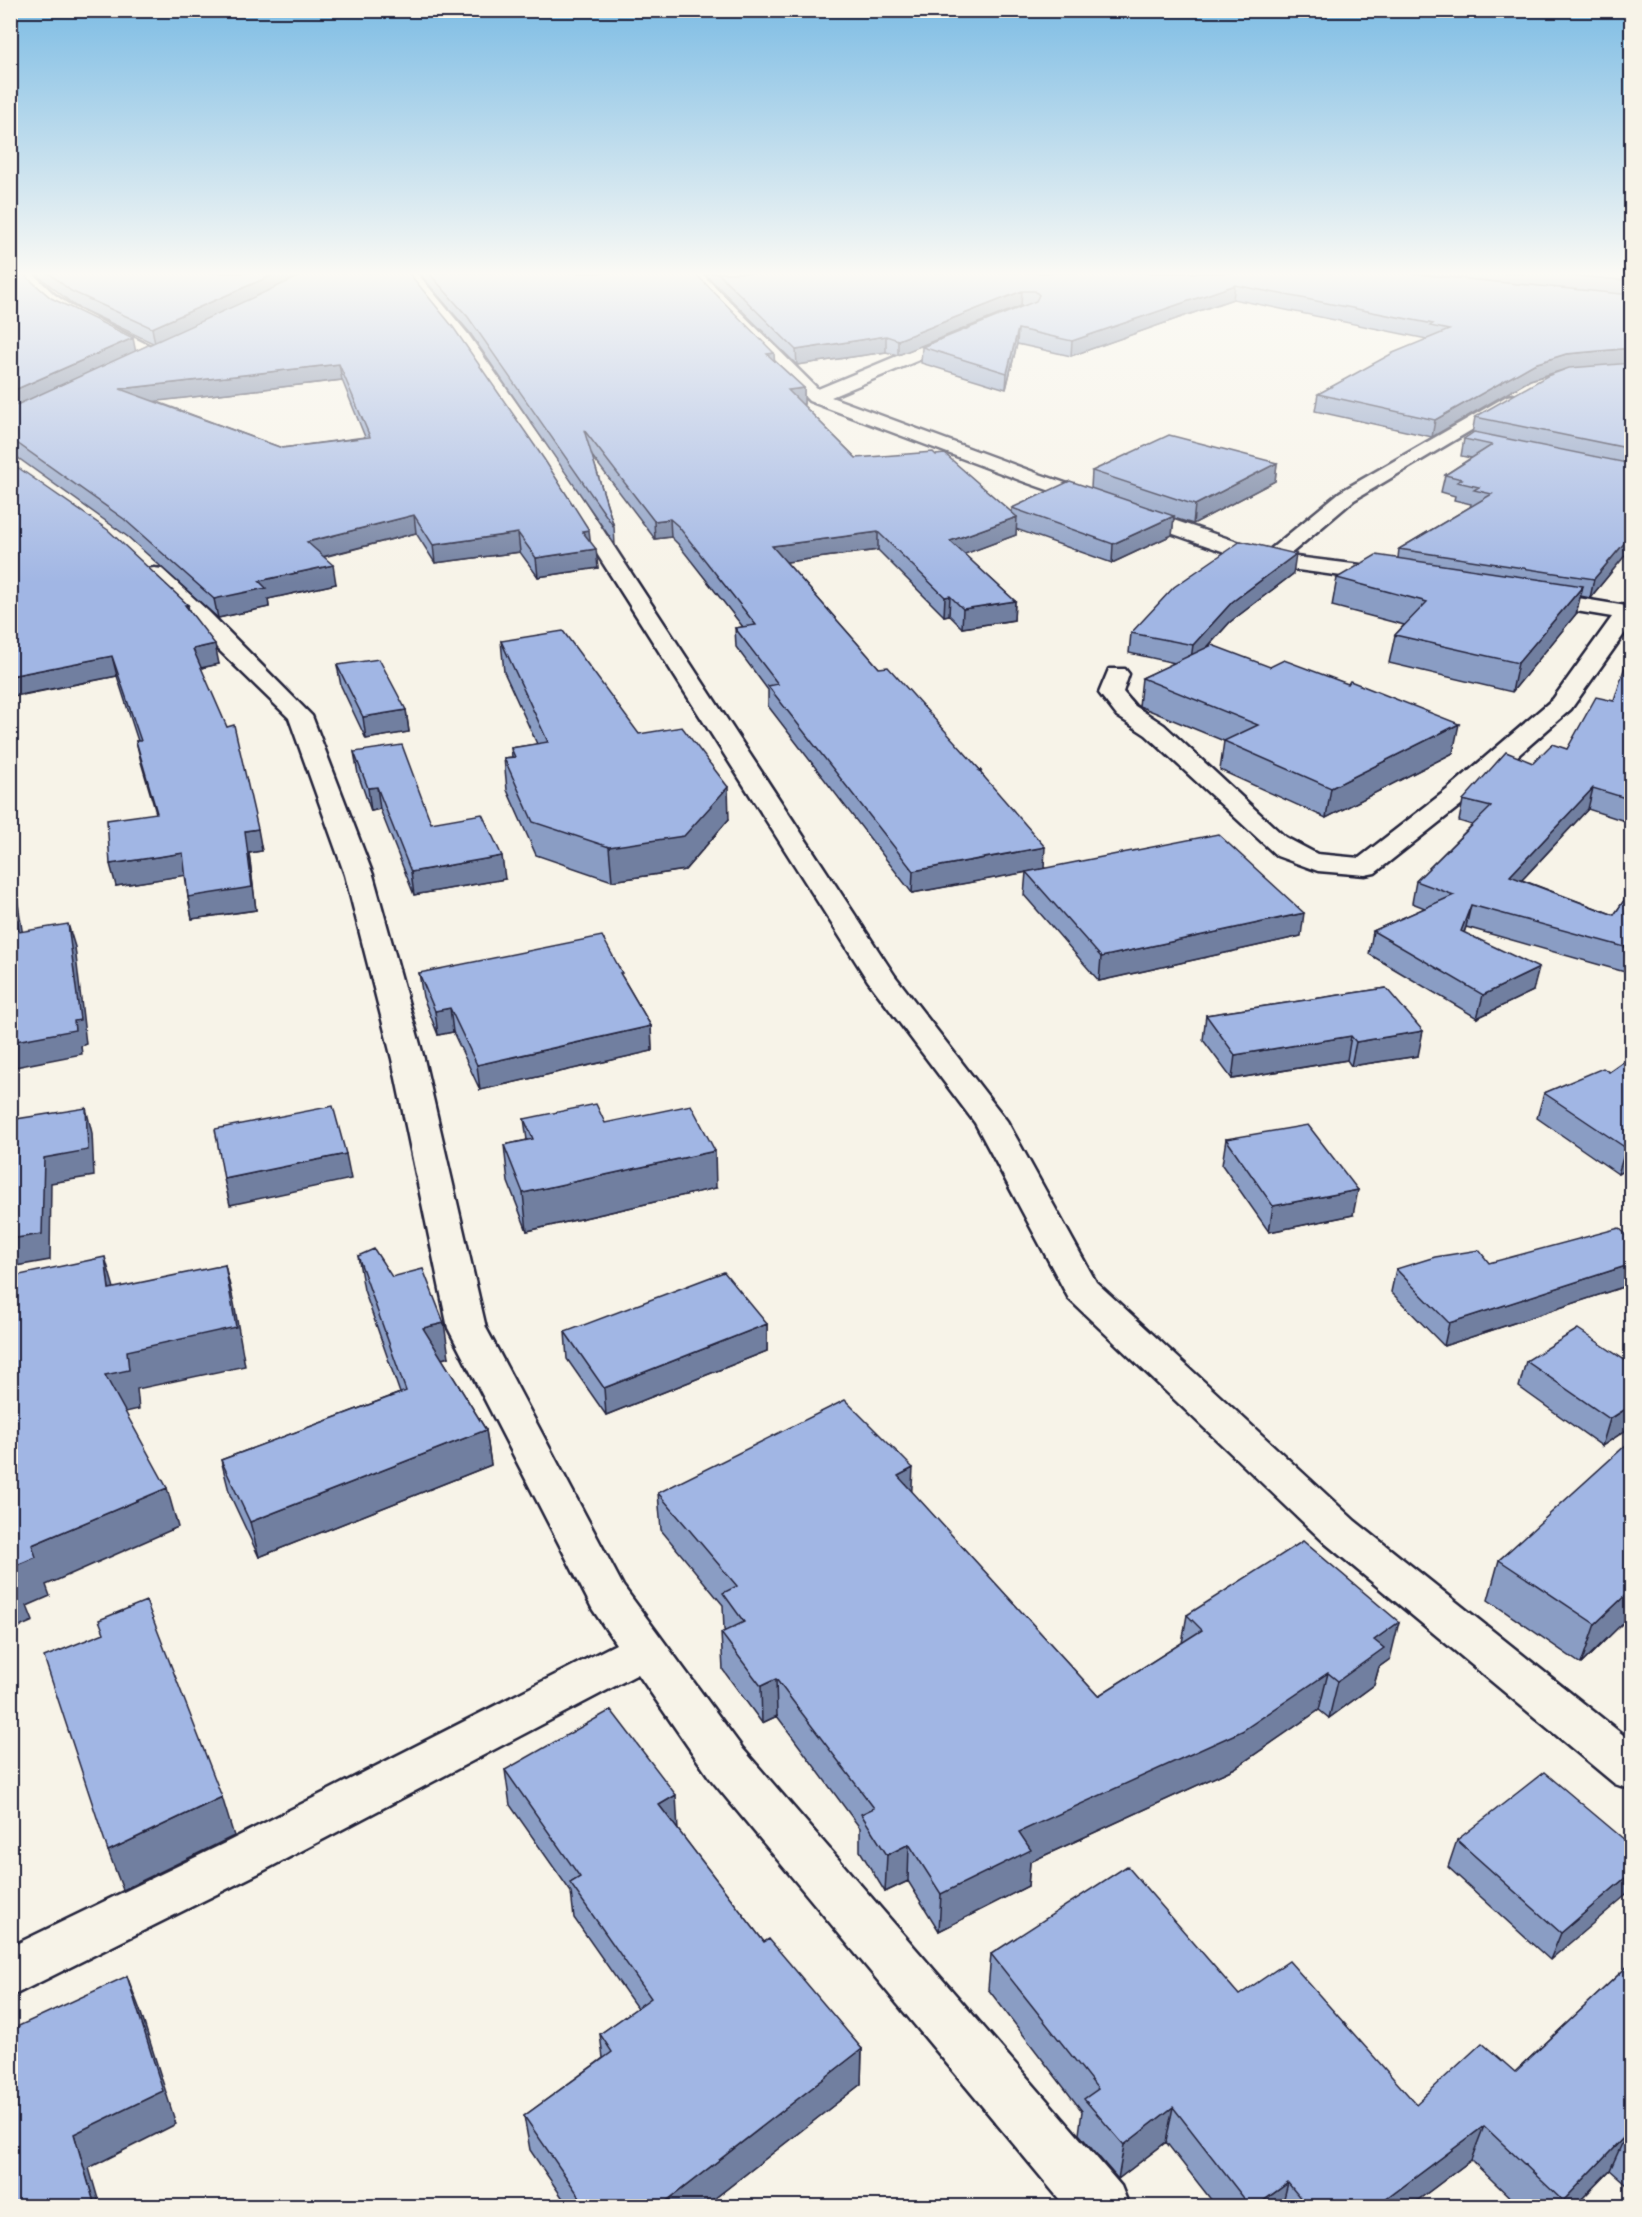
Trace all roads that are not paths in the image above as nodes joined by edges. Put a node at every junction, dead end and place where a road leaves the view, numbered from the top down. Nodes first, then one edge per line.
1 (488, 376) edge
2 (795, 376) edge
3 (864, 376) edge
4 (1528, 391) edge
5 (815, 397) junction
6 (1451, 437) junction
7 (1473, 442) edge
8 (128, 550) edge
9 (1270, 560) junction
10 (1418, 579) edge
11 (1522, 596) edge
12 (1629, 613) edge
13 (1117, 674) dead end
14 (646, 1649) junction
15 (1632, 1770) edge
16 (10, 1972) edge
17 (1101, 2206) edge

1 - 15 street
2 - 5 street
3 - 5 street
4 - 6 street
5 - 9 street
6 - 7 street
6 - 9 street
8 - 14 street
9 - 10 street
11 - 12 street
12 - 13 street
14 - 16 street
14 - 17 street

